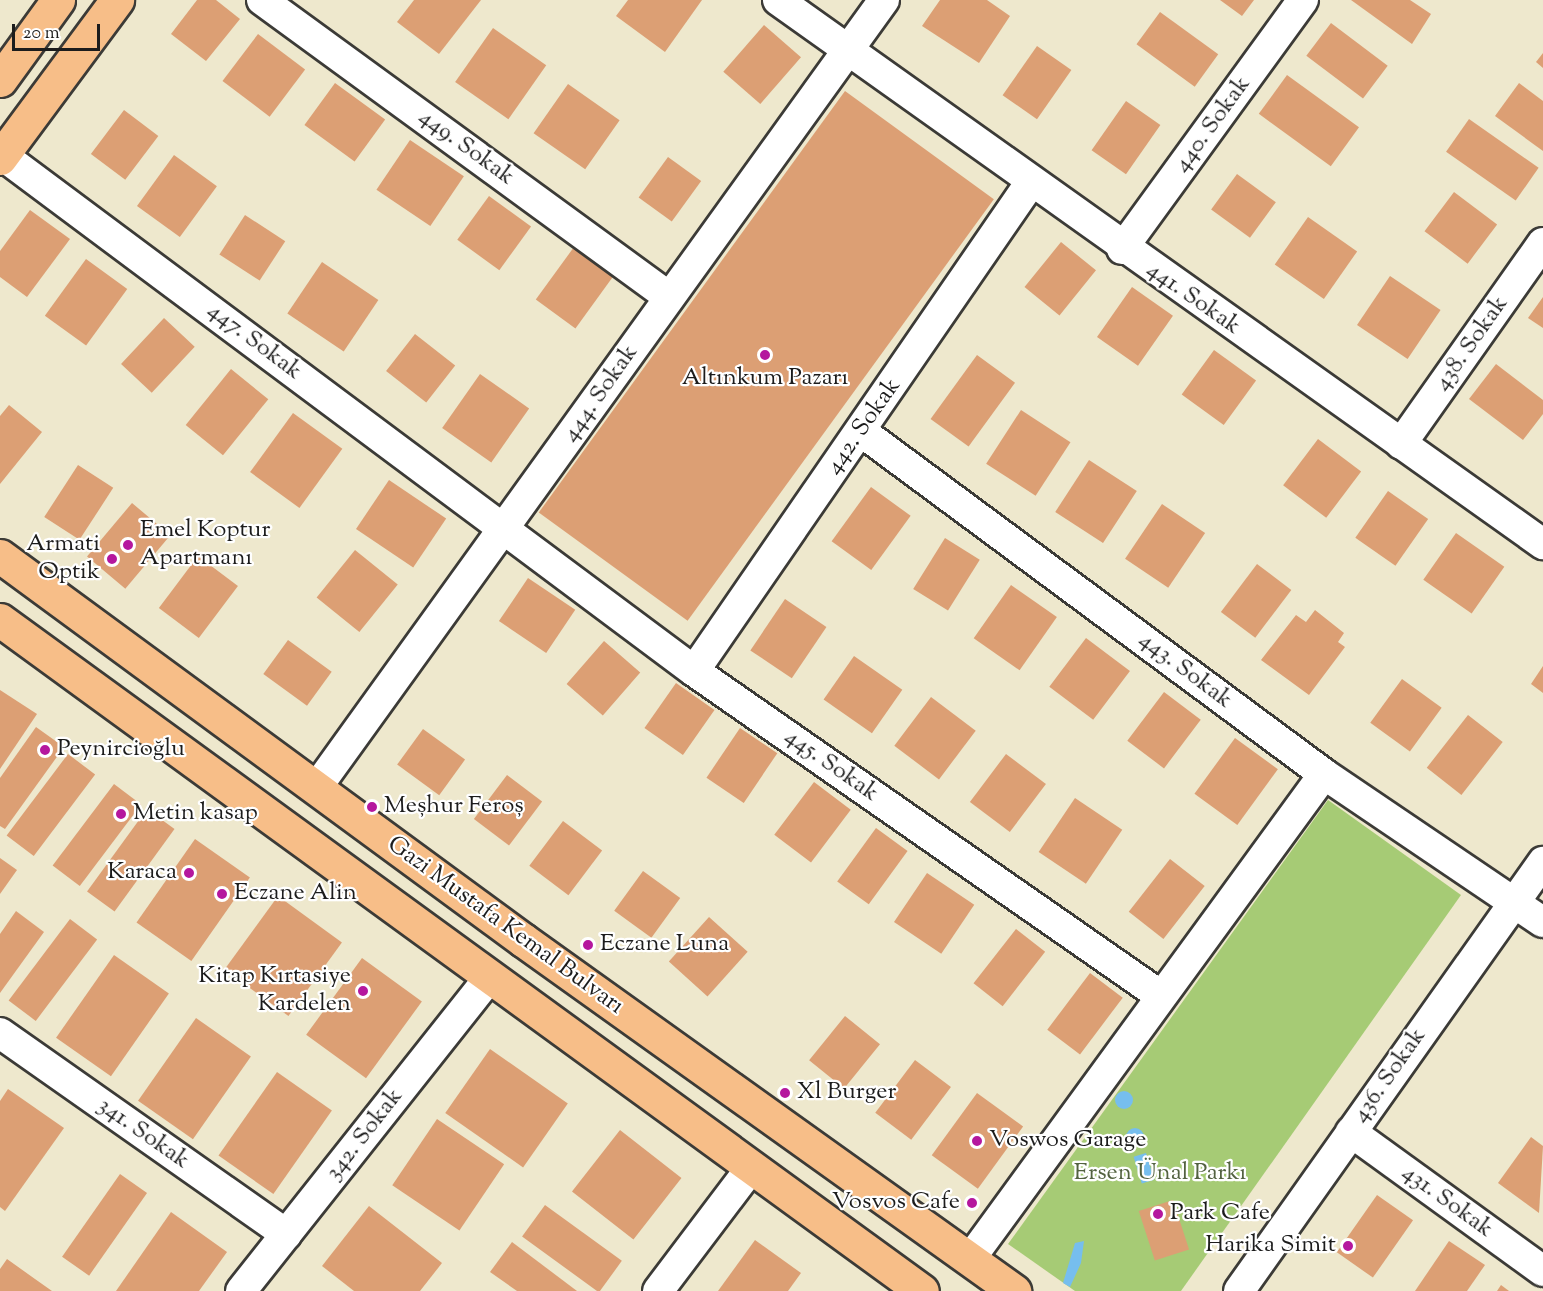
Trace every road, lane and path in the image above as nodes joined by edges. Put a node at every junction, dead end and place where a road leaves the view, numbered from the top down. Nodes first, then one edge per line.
1 (58, 0) edge
2 (117, 0) edge
3 (262, 0) edge
4 (778, 0) edge
5 (884, 0) edge
6 (1303, 0) edge
7 (846, 50) junction
8 (0, 80) edge
9 (1, 157) edge
10 (1031, 182) junction
11 (1543, 243) edge
12 (1122, 249) junction
13 (669, 297) junction
14 (862, 432) junction
15 (1401, 444) junction
16 (506, 528) junction
17 (1543, 544) edge
18 (0, 556) edge
19 (0, 620) edge
20 (694, 671) junction
21 (1324, 774) junction
22 (317, 787) junction
23 (1543, 862) edge
24 (1514, 902) junction
25 (1543, 922) edge
26 (489, 978) junction
27 (1161, 996) junction
28 (0, 1034) edge
29 (1351, 1132) junction
30 (751, 1168) junction
31 (286, 1234) junction
32 (970, 1259) junction
33 (1543, 1271) edge
34 (241, 1291) edge
35 (658, 1291) edge
36 (922, 1291) edge
37 (1014, 1291) edge
38 (1239, 1291) edge

1 - 8 main road
2 - 9 main road
3 - 13 street, 449. Sokak
4 - 7 street, 441. Sokak
5 - 7 street, 444. Sokak
6 - 12 street, 440. Sokak
7 - 10 street, 441. Sokak
7 - 13 street, 444. Sokak
9 - 16 street, 447. Sokak
10 - 12 street, 441. Sokak
10 - 14 street, 442. Sokak
11 - 15 street, 438. Sokak
12 - 15 street, 441. Sokak
13 - 16 street, 444. Sokak
14 - 20 street, 442. Sokak
14 - 21 street, 443. Sokak
15 - 17 street, 441. Sokak
16 - 20 street, 445. Sokak
16 - 22 street, 444. Sokak
18 - 22 main road, Gazi Mustafa Kemal Bulvarı
19 - 26 main road, Gazi Mustafa Kemal Bulvarı
20 - 27 street, 445. Sokak
21 - 24 street, 443. Sokak
21 - 27 street
22 - 32 main road, Gazi Mustafa Kemal Bulvarı
23 - 24 street, 436. Sokak
24 - 25 street, 443. Sokak
24 - 29 street, 436. Sokak
26 - 30 main road, Gazi Mustafa Kemal Bulvarı
26 - 31 street, 342. Sokak
27 - 32 street
28 - 31 street, 341. Sokak
29 - 33 street, 431. Sokak
29 - 38 street, 436. Sokak
30 - 35 street
30 - 36 main road, Gazi Mustafa Kemal Bulvarı
31 - 34 street, 342. Sokak
32 - 37 main road, Gazi Mustafa Kemal Bulvarı

